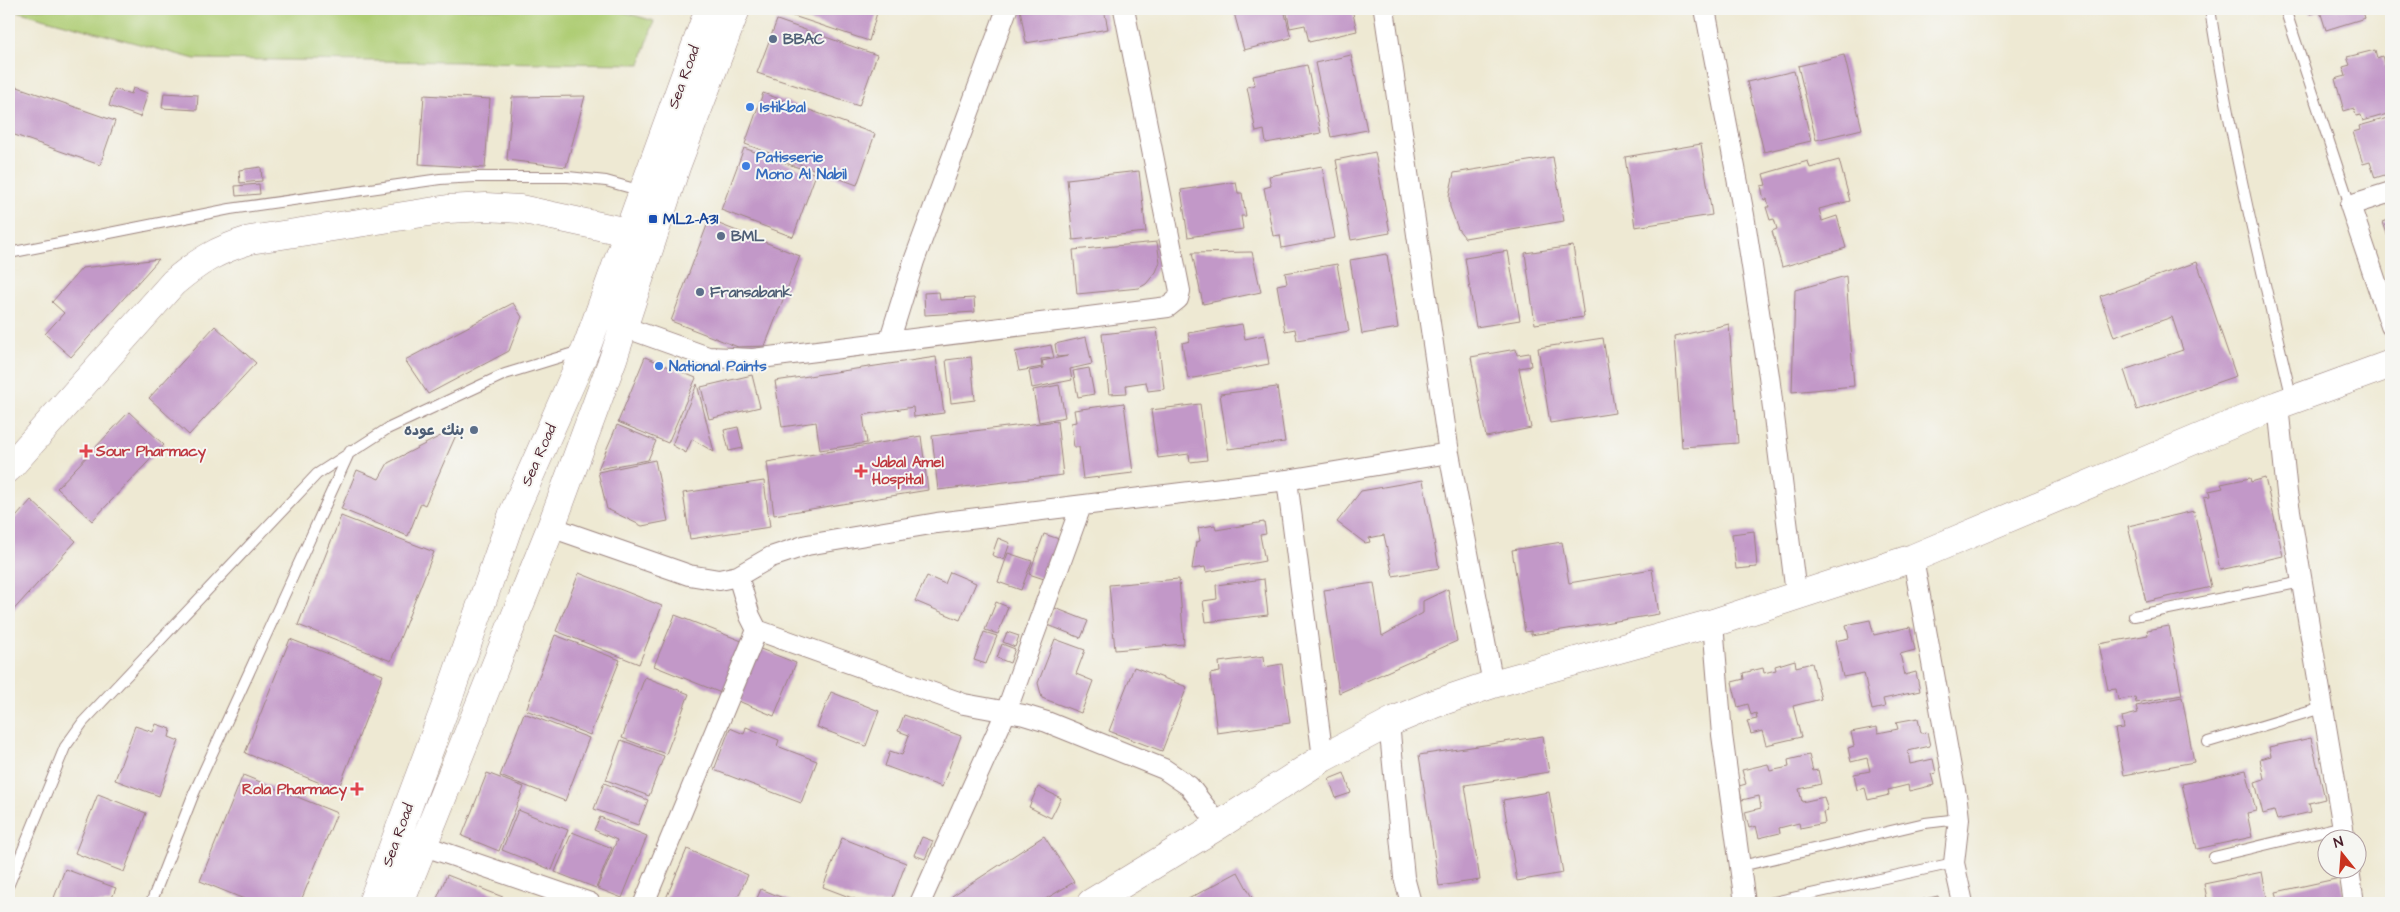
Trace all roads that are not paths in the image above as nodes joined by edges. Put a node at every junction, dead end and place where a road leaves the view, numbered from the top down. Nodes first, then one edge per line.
1 (709, 9) edge
2 (736, 9) edge
3 (1007, 9) edge
4 (1124, 9) edge
5 (1386, 9) edge
6 (1706, 9) edge
7 (2210, 9) edge
8 (2285, 9) edge
9 (643, 191) junction
10 (2391, 192) edge
11 (2350, 205) junction
12 (627, 232) junction
13 (12, 250) edge
14 (2391, 326) edge
15 (624, 327) junction
16 (889, 342) junction
17 (586, 349) junction
18 (2391, 364) edge
19 (2285, 402) junction
20 (350, 451) junction
21 (1449, 453) junction
22 (9, 468) edge
23 (1287, 480) junction
24 (1081, 506) junction
25 (551, 527) junction
26 (1913, 558) junction
27 (738, 576) junction
28 (2302, 582) junction
29 (1796, 594) junction
30 (2134, 616) dead end
31 (1713, 623) junction
32 (757, 630) junction
33 (1493, 684) junction
34 (2322, 708) junction
35 (1006, 712) junction
36 (1389, 723) junction
37 (2208, 742) dead end
38 (1323, 758) junction
39 (1960, 819) junction
40 (1219, 825) junction
41 (2344, 830) edge
42 (2318, 837) edge
43 (422, 845) junction
44 (2214, 857) dead end
45 (1954, 862) junction
46 (1741, 866) junction
47 (2351, 880) edge
48 (9, 884) edge
49 (151, 903) edge
50 (372, 903) edge
51 (400, 903) edge
52 (590, 903) edge
53 (644, 903) edge
54 (920, 903) edge
55 (1091, 903) edge
56 (1411, 903) edge
57 (1745, 903) edge
58 (1769, 903) edge
59 (1962, 903) edge
60 (2354, 903) edge

1 - 9 main road, Sea Road
2 - 15 main road, Sea Road
3 - 16 street
4 - 16 street
5 - 21 street
6 - 29 street
7 - 19 lane
8 - 11 lane
9 - 12 main road, Sea Road
9 - 13 lane
10 - 11 street
11 - 14 street
12 - 17 main road, Sea Road
12 - 22 main road
15 - 16 street
15 - 25 main road, Sea Road
17 - 20 lane
17 - 50 main road, Sea Road
18 - 19 main road
19 - 26 main road
19 - 28 street
20 - 48 lane
20 - 49 lane
21 - 23 street
21 - 33 street
23 - 24 street
23 - 38 street
24 - 27 street
24 - 35 street
25 - 27 street
25 - 43 main road, Sea Road
26 - 29 main road
26 - 39 street
27 - 32 street
28 - 30 lane
28 - 34 street
29 - 31 main road
31 - 33 main road
31 - 46 street
32 - 35 street
32 - 53 street
33 - 36 main road
34 - 37 lane
34 - 41 street
35 - 40 street
35 - 54 street
36 - 38 main road
36 - 56 street
38 - 40 main road
39 - 45 street
39 - 46 lane
40 - 55 main road
42 - 44 lane
43 - 51 main road, Sea Road
43 - 52 street
45 - 58 lane
45 - 59 street
46 - 57 street
47 - 60 street

